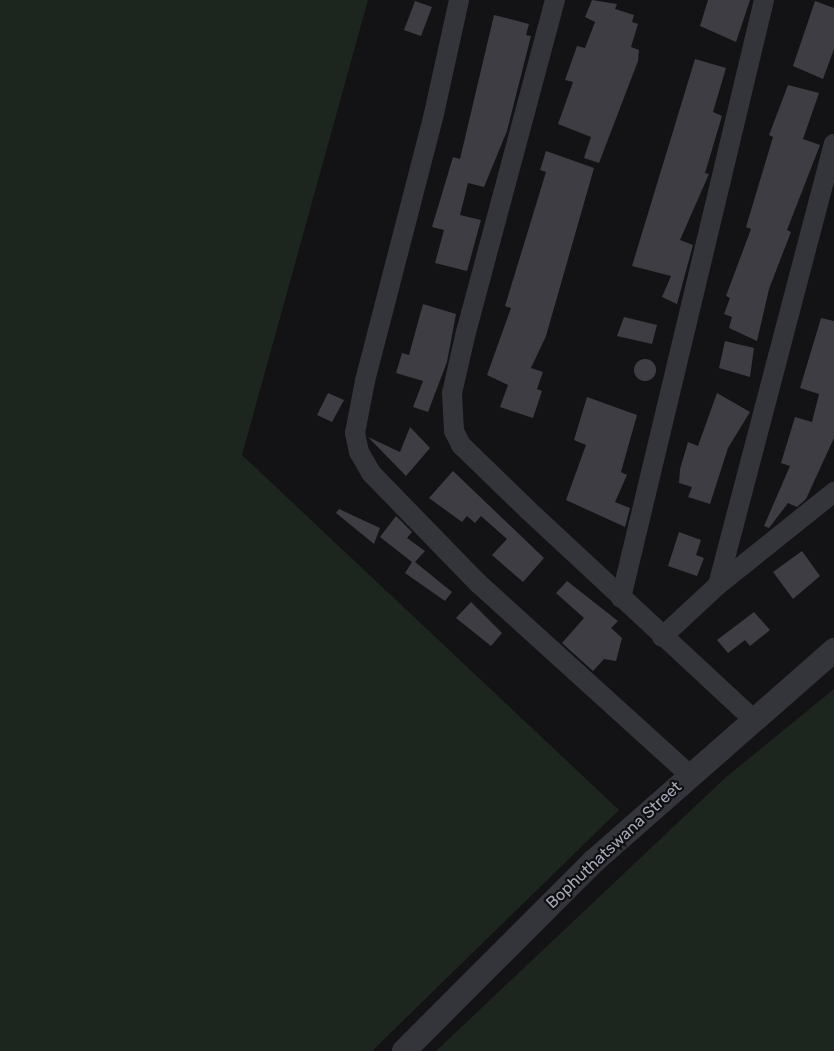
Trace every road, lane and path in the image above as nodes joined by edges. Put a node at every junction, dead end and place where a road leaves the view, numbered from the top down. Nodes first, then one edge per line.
1 (459, 0) edge
2 (555, 0) edge
3 (764, 0) edge
4 (834, 144) edge
5 (834, 492) edge
6 (718, 585) junction
7 (621, 598) junction
8 (662, 637) junction
9 (834, 650) edge
10 (754, 720) junction
11 (690, 775) junction
12 (404, 1051) edge

1 - 11 street
2 - 7 street
3 - 7 street
4 - 6 street
5 - 6 street
6 - 8 street
7 - 8 street
8 - 10 street
9 - 10 street, Bophuthatswana Street
10 - 11 street, Bophuthatswana Street
11 - 12 street, Bophuthatswana Street

